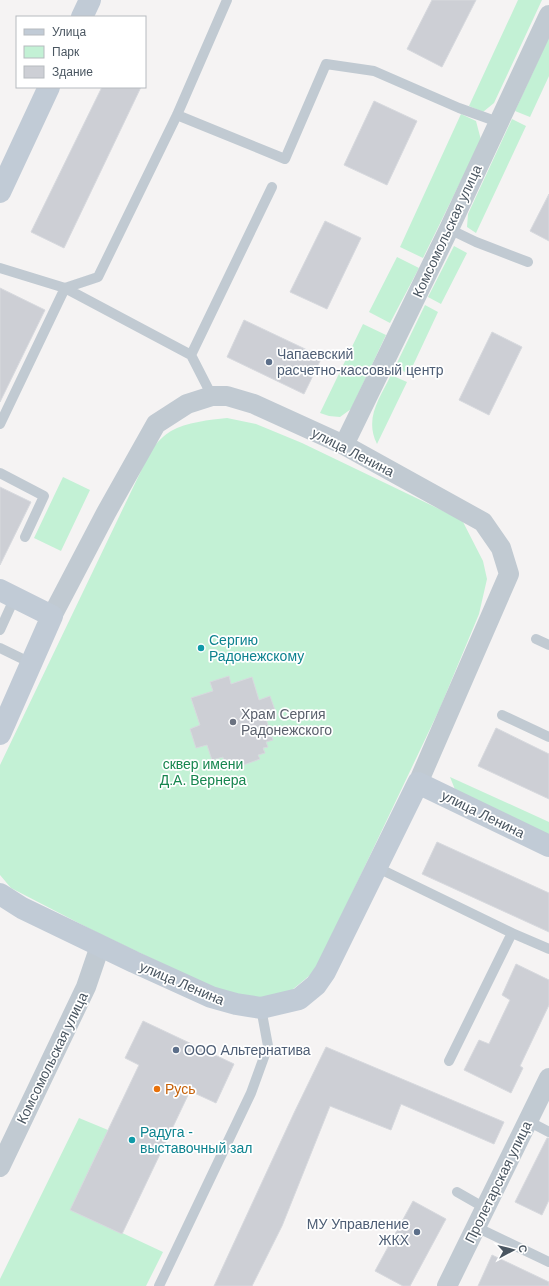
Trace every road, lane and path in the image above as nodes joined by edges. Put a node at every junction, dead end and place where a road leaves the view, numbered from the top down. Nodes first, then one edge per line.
1 (90, 0) edge
2 (227, 0) edge
3 (82, 16) edge
4 (549, 16) edge
5 (49, 88) edge
6 (176, 115) junction
7 (498, 122) junction
8 (272, 188) dead end
9 (0, 192) edge
10 (449, 229) junction
11 (528, 262) dead end
12 (0, 268) edge
13 (66, 288) junction
14 (191, 355) junction
15 (212, 396) junction
16 (0, 424) edge
17 (344, 445) junction
18 (0, 473) edge
19 (25, 537) dead end
20 (8, 594) edge
21 (52, 616) junction
22 (0, 630) edge
23 (536, 639) dead end
24 (549, 645) edge
25 (0, 648) edge
26 (31, 663) junction
27 (502, 715) dead end
28 (0, 734) edge
29 (549, 737) edge
30 (418, 783) junction
31 (549, 846) edge
32 (376, 867) junction
33 (0, 894) edge
34 (512, 933) junction
35 (100, 946) junction
36 (549, 949) edge
37 (261, 1008) junction
38 (449, 1061) dead end
39 (549, 1078) edge
40 (528, 1121) junction
41 (549, 1132) edge
42 (0, 1167) edge
43 (457, 1192) dead end
44 (485, 1208) junction
45 (476, 1228) junction
46 (549, 1262) edge
47 (159, 1286) edge
48 (447, 1286) edge

1 - 3 street
2 - 6 lane
4 - 7 street, Комсомольская улица
5 - 9 street
6 - 7 lane
6 - 13 lane
7 - 10 street, Комсомольская улица
8 - 14 lane
10 - 11 lane
10 - 17 street, Комсомольская улица
12 - 13 lane
13 - 14 lane
13 - 16 lane
14 - 15 lane
15 - 17 street, улица Ленина
15 - 21 street, улица Ленина
17 - 30 street, улица Ленина
18 - 19 lane
20 - 21 street
20 - 22 lane
21 - 26 street, улица Ленина
23 - 24 lane
25 - 26 lane
26 - 28 street, улица Ленина
27 - 29 lane
30 - 31 street, улица Ленина
30 - 32 street, улица Ленина
32 - 34 lane
32 - 37 street, улица Ленина
33 - 35 street, улица Ленина
34 - 36 lane
34 - 38 lane
35 - 37 street, улица Ленина
35 - 42 street, Комсомольская улица
37 - 47 lane
39 - 40 street, Пролетарская улица
40 - 41 lane
40 - 44 street, Пролетарская улица
43 - 44 lane
44 - 45 street, Пролетарская улица
45 - 46 lane
45 - 48 street, Пролетарская улица

